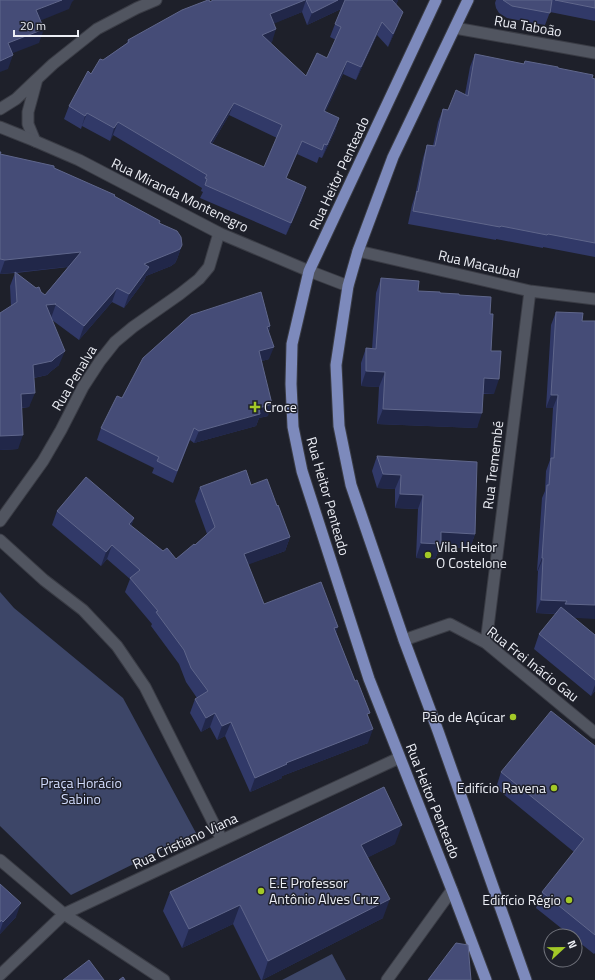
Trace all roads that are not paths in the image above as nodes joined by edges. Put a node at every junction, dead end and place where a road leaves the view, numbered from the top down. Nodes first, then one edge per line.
1 (156, 0) edge
2 (436, 0) edge
3 (468, 0) edge
4 (455, 28) junction
5 (595, 53) edge
6 (37, 79) junction
7 (0, 109) edge
8 (0, 127) edge
9 (35, 141) junction
10 (218, 233) junction
11 (358, 251) junction
12 (309, 271) junction
13 (348, 286) junction
14 (530, 291) junction
15 (595, 299) edge
16 (0, 521) edge
17 (0, 540) edge
18 (404, 640) junction
19 (486, 643) junction
20 (595, 733) edge
21 (399, 758) junction
22 (222, 840) junction
23 (0, 860) edge
24 (452, 890) junction
25 (64, 914) junction
26 (0, 975) edge
27 (164, 980) edge
28 (387, 980) edge
29 (486, 980) edge
30 (526, 980) edge

1 - 6 street
2 - 12 main road, Rua Heitor Penteado
3 - 4 main road, Rua Heitor Penteado
4 - 5 street, Rua Taboão
4 - 11 main road, Rua Heitor Penteado
6 - 7 street
6 - 9 street
8 - 9 street, Rua Miranda Montenegro
9 - 10 street, Rua Miranda Montenegro
10 - 12 street, Rua Miranda Montenegro
10 - 16 street, Rua Penalva
11 - 13 main road, Rua Heitor Penteado
11 - 14 street, Rua Macaubal
12 - 13 street, Rua Miranda Montenegro
12 - 21 main road, Rua Heitor Penteado
13 - 18 main road, Rua Heitor Penteado
14 - 15 street, Rua Macaubal
14 - 19 street, Rua Tremembé
17 - 22 street
18 - 19 street, Rua Frei Inácio Gau
18 - 30 main road, Rua Heitor Penteado
19 - 20 street, Rua Frei Inácio Gau
21 - 22 street, Rua Cristiano Viana
21 - 24 main road, Rua Heitor Penteado
22 - 25 street, Rua Cristiano Viana
23 - 25 street
24 - 28 street
24 - 29 main road, Rua Heitor Penteado
25 - 26 street, Rua Cristiano Viana
25 - 27 street

